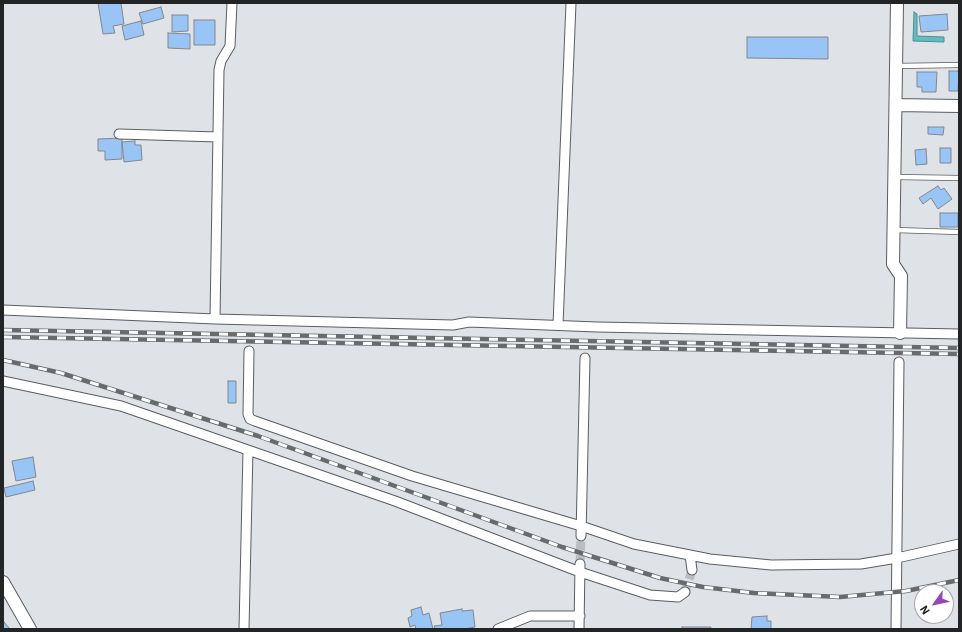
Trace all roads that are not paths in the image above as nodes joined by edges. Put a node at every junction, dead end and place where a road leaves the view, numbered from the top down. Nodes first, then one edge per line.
1 (232, 3) edge
2 (571, 3) edge
3 (897, 3) edge
4 (959, 65) edge
5 (896, 66) junction
6 (896, 105) junction
7 (959, 106) edge
8 (119, 134) dead end
9 (218, 137) junction
10 (894, 177) junction
11 (959, 178) edge
12 (894, 230) junction
13 (959, 232) edge
14 (3, 310) edge
15 (215, 319) junction
16 (558, 325) junction
17 (900, 333) junction
18 (959, 334) edge
19 (249, 351) dead end
20 (585, 358) dead end
21 (899, 362) dead end
22 (3, 381) edge
23 (248, 450) junction
24 (581, 526) junction
25 (581, 536) tunnel mouth
26 (959, 544) edge
27 (690, 555) junction
28 (897, 558) junction
29 (580, 568) junction
30 (692, 570) tunnel mouth
31 (3, 582) edge
32 (685, 592) dead end
33 (580, 616) junction
34 (30, 629) edge
35 (244, 629) edge
36 (498, 629) edge
37 (579, 629) edge
38 (896, 629) edge

1 - 9 street
2 - 16 street
3 - 5 street
4 - 5 lane
5 - 6 street
6 - 7 street
6 - 10 street
8 - 9 street
9 - 15 street
10 - 11 lane
10 - 12 street
12 - 13 lane
12 - 17 street
14 - 15 street
15 - 16 street
16 - 17 street
17 - 18 street
19 - 24 street
20 - 24 street
21 - 28 street
22 - 23 street
23 - 29 street
23 - 35 street
24 - 25 street
24 - 27 street
26 - 28 street
27 - 28 street
27 - 30 street
28 - 38 street
29 - 32 street
29 - 33 street
31 - 34 street
33 - 36 street
33 - 37 street

